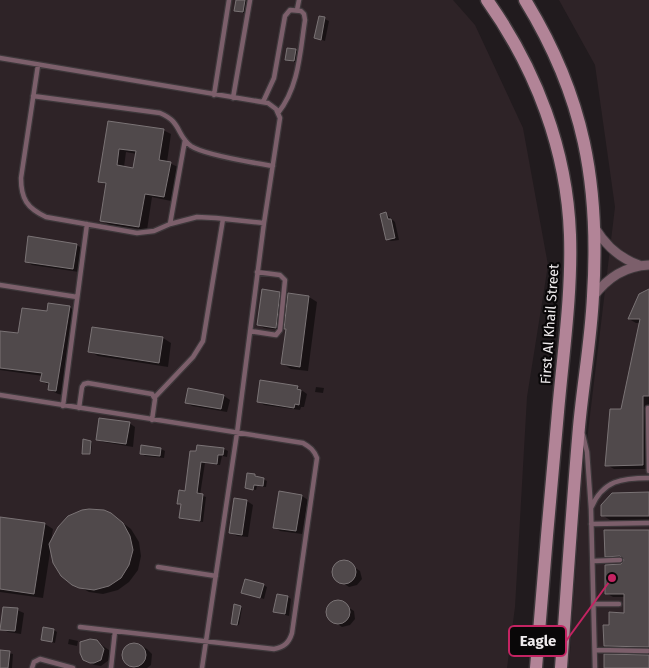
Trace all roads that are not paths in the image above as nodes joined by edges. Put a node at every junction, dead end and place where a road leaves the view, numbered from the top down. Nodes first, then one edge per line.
1 (229, 0) edge
2 (250, 0) edge
3 (299, 0) edge
4 (486, 0) edge
5 (525, 0) edge
6 (297, 10) junction
7 (0, 58) edge
8 (38, 65) junction
9 (214, 95) junction
10 (33, 96) junction
11 (233, 98) junction
12 (263, 102) junction
13 (278, 113) junction
14 (184, 140) junction
15 (273, 166) junction
16 (223, 219) junction
17 (264, 223) junction
18 (87, 224) junction
19 (170, 224) junction
20 (595, 228) junction
21 (644, 265) edge
22 (258, 272) junction
23 (0, 285) edge
24 (77, 297) junction
25 (593, 297) junction
26 (250, 331) junction
27 (0, 396) edge
28 (155, 397) junction
29 (63, 406) junction
30 (79, 408) junction
31 (648, 408) dead end
32 (152, 420) junction
33 (579, 427) junction
34 (237, 433) junction
35 (649, 471) edge
36 (649, 478) edge
37 (591, 509) junction
38 (649, 523) edge
39 (591, 524) junction
40 (620, 560) dead end
41 (593, 561) junction
42 (158, 568) dead end
43 (216, 576) junction
44 (594, 604) junction
45 (619, 604) dead end
46 (80, 627) dead end
47 (115, 631) junction
48 (206, 641) junction
49 (596, 650) junction
50 (648, 651) dead end
51 (32, 668) edge
52 (73, 668) edge
53 (111, 668) edge
54 (202, 668) edge
55 (536, 668) edge
56 (561, 668) edge
57 (596, 668) edge

1 - 9 lane
2 - 11 lane
3 - 6 lane
4 - 55 main road, First Al Khail Street
5 - 20 main road
6 - 12 lane
6 - 13 lane
7 - 8 lane
8 - 9 lane
8 - 10 lane
9 - 11 lane
10 - 14 lane
10 - 18 lane
11 - 12 lane
12 - 13 lane
13 - 15 lane
14 - 15 lane
14 - 19 lane
15 - 17 lane
16 - 17 lane
16 - 19 lane
16 - 28 lane
17 - 22 lane
18 - 19 lane
18 - 24 lane
20 - 21 street
20 - 25 main road
21 - 25 street
22 - 26 lane
22 - 26 lane
23 - 24 lane
24 - 29 lane
25 - 33 main road
26 - 34 lane
27 - 29 lane
28 - 30 lane
28 - 32 lane
29 - 30 lane
30 - 32 lane
31 - 35 lane
32 - 34 lane
33 - 37 lane
33 - 56 main road
34 - 43 lane
34 - 48 lane
36 - 37 lane
37 - 39 lane
38 - 39 lane
39 - 41 lane
40 - 41 lane
41 - 44 lane
42 - 43 lane
43 - 48 lane
44 - 45 lane
44 - 49 lane
46 - 47 lane
47 - 48 lane
47 - 53 lane
48 - 54 lane
49 - 50 lane
49 - 57 lane
51 - 52 lane

